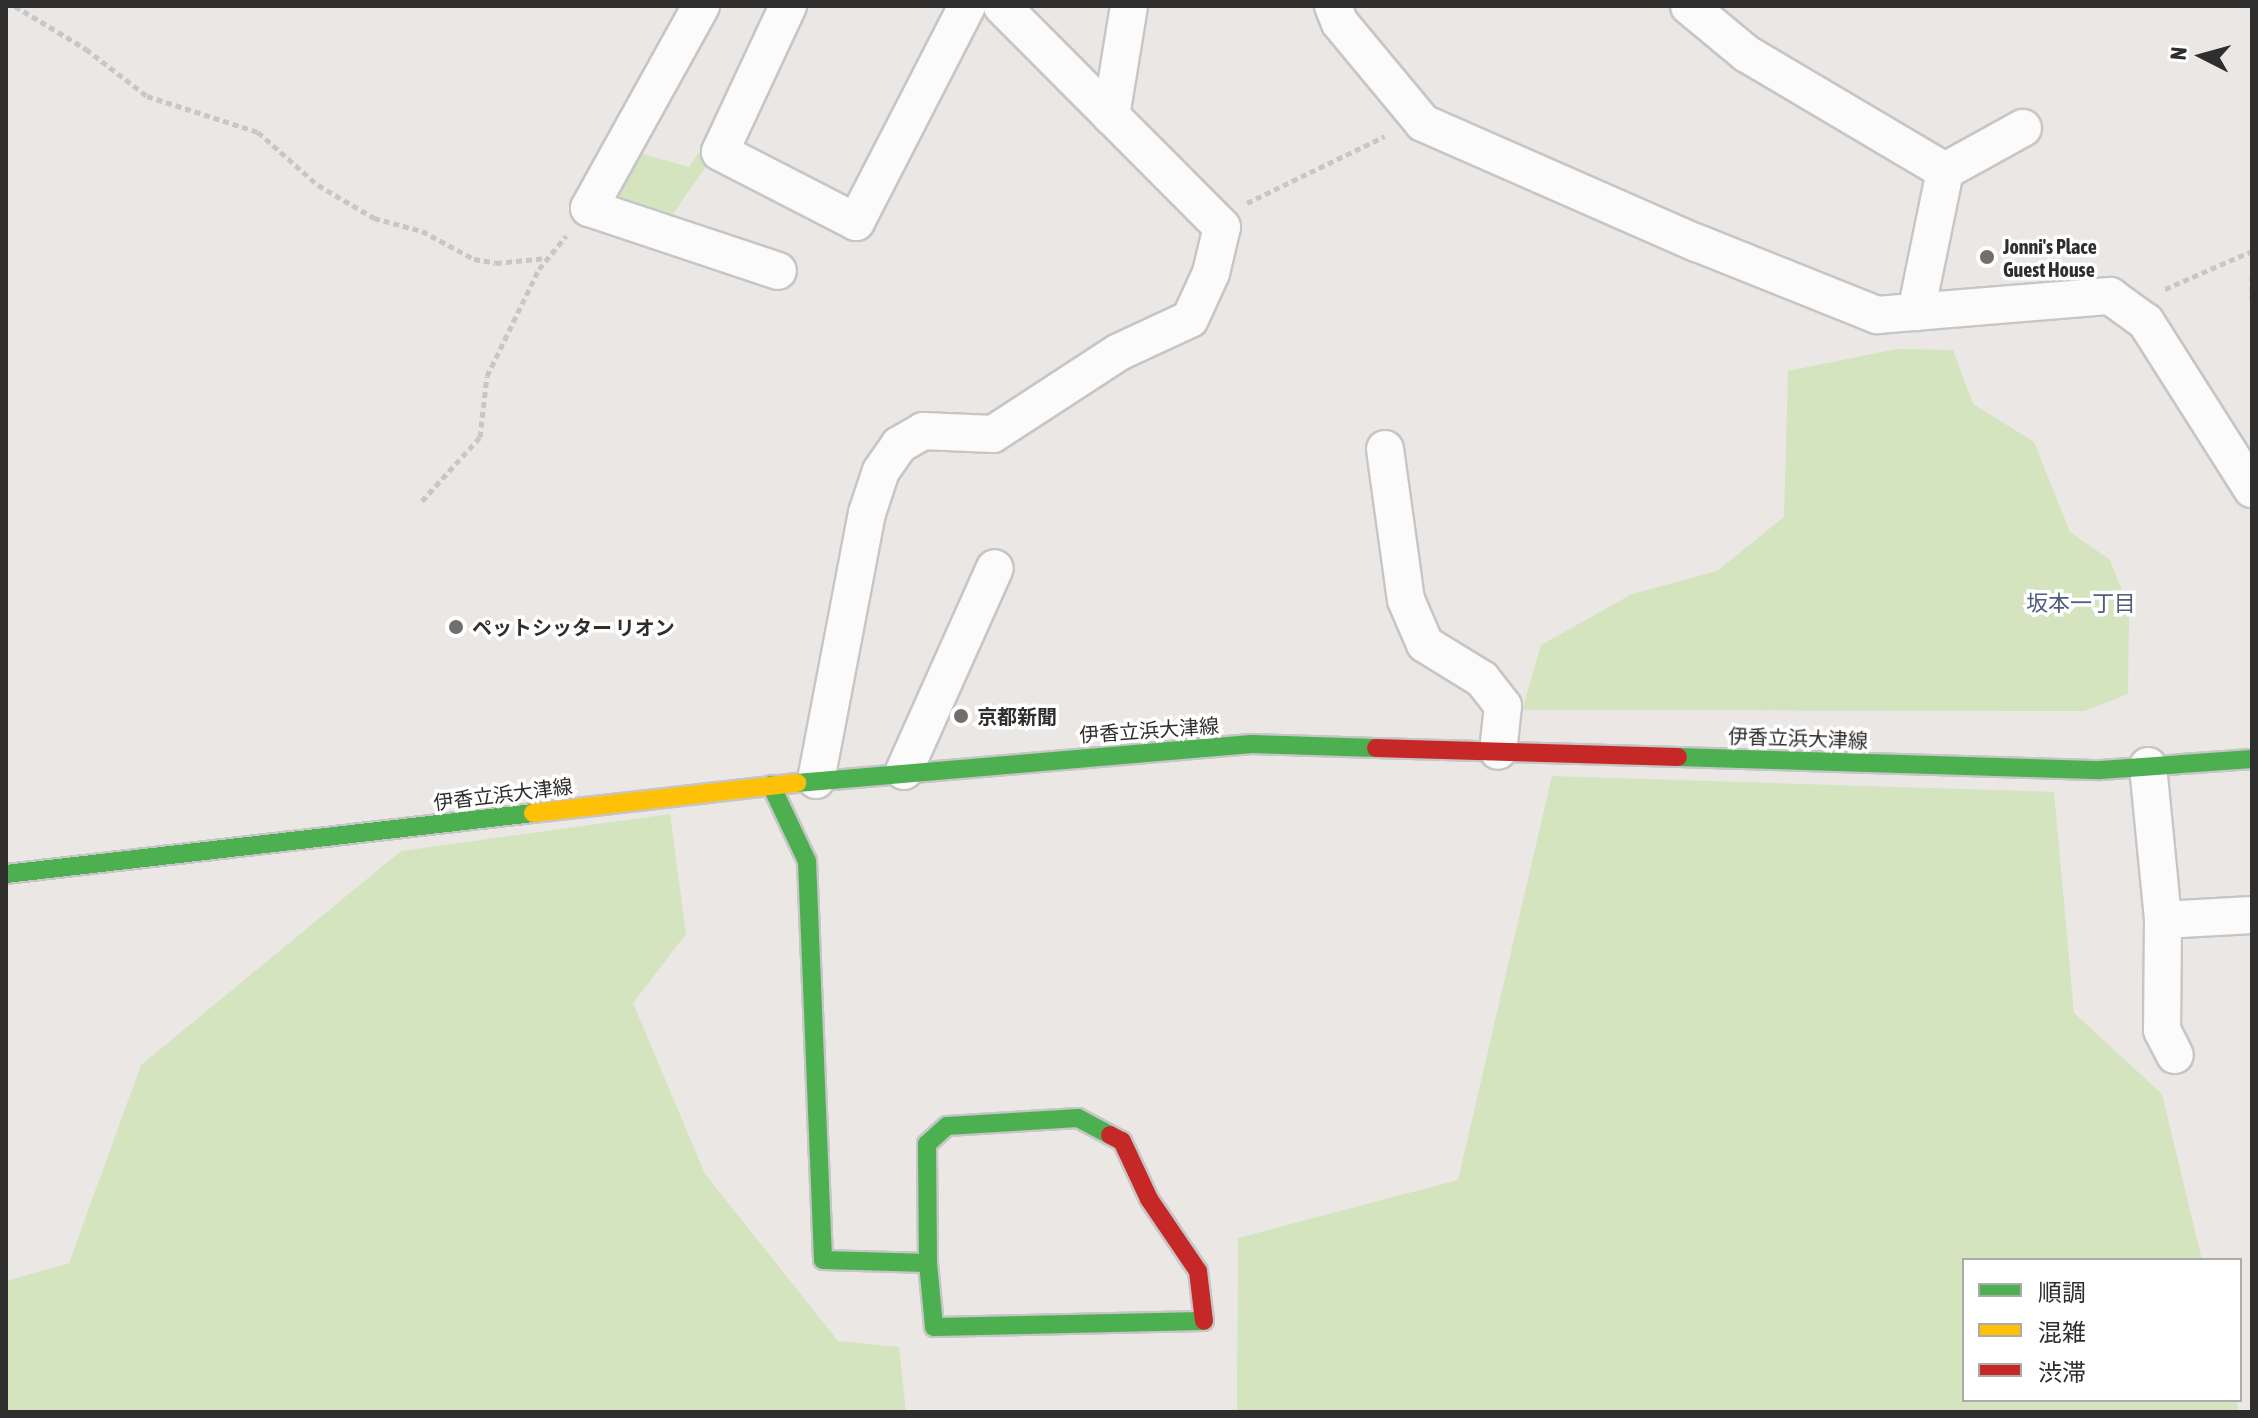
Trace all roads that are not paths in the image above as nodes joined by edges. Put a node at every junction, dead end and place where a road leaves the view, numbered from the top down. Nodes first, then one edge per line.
1 (701, 6) edge
2 (788, 6) edge
3 (967, 6) edge
4 (1002, 6) edge
5 (1129, 6) edge
6 (1333, 6) edge
7 (1689, 6) edge
8 (1111, 116) junction
9 (2023, 128) dead end
10 (1945, 171) junction
11 (778, 271) dead end
12 (1916, 312) junction
13 (1385, 449) dead end
14 (2252, 489) edge
15 (995, 568) dead end
16 (1498, 751) junction
17 (2252, 759) edge
18 (2148, 766) junction
19 (904, 771) junction
20 (816, 780) junction
21 (771, 785) junction
22 (6, 874) edge
23 (2252, 915) edge
24 (2163, 920) junction
25 (2175, 1055) dead end
26 (928, 1263) junction

1 - 11 street
2 - 3 street
4 - 8 street
5 - 8 street
6 - 12 street
7 - 10 street
8 - 20 street
9 - 10 street
10 - 12 street
12 - 14 street
13 - 16 street
15 - 19 street
16 - 18 main road, 伊香立浜大津線
16 - 19 main road, 伊香立浜大津線
17 - 18 main road, 伊香立浜大津線
18 - 24 street
19 - 20 main road, 伊香立浜大津線
20 - 21 main road, 伊香立浜大津線
21 - 22 main road, 伊香立浜大津線
21 - 26 main road
23 - 24 street
24 - 25 street
26 - 26 main road

